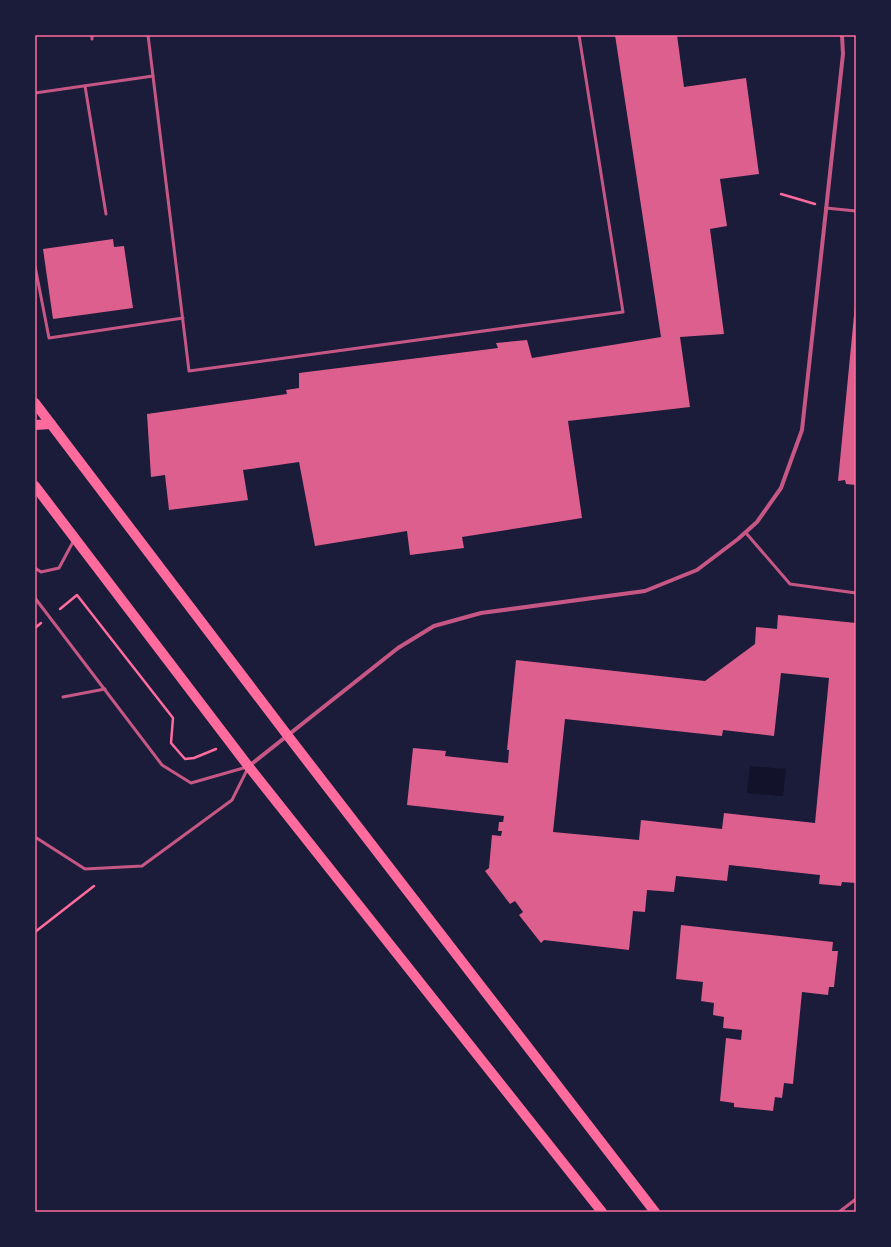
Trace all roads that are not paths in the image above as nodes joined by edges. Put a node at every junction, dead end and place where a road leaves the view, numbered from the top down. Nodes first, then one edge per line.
1 (92, 35) edge
2 (148, 35) edge
3 (578, 35) edge
4 (842, 35) edge
5 (92, 39) dead end
6 (153, 76) junction
7 (85, 86) junction
8 (35, 93) edge
9 (826, 208) junction
10 (856, 211) edge
11 (106, 214) dead end
12 (35, 266) edge
13 (182, 318) junction
14 (35, 403) edge
15 (51, 424) junction
16 (35, 425) edge
17 (35, 486) edge
18 (746, 533) junction
19 (75, 538) junction
20 (35, 568) edge
21 (856, 593) edge
22 (35, 598) edge
23 (105, 689) junction
24 (63, 697) dead end
25 (288, 736) junction
26 (248, 767) junction
27 (35, 837) edge
28 (856, 1199) edge
29 (602, 1212) edge
30 (655, 1212) edge
31 (839, 1212) edge

1 - 5 lane
2 - 6 lane
3 - 13 lane
4 - 9 street
6 - 7 lane
6 - 13 lane
7 - 8 lane
7 - 11 lane
9 - 10 lane
9 - 18 street
12 - 13 lane
14 - 15 main road
15 - 16 main road
15 - 25 main road
17 - 19 main road
18 - 21 lane
18 - 25 street
19 - 20 lane
19 - 26 main road
22 - 23 lane
23 - 24 lane
23 - 26 lane
25 - 26 street
25 - 30 main road
26 - 27 lane
26 - 29 main road
28 - 31 lane

